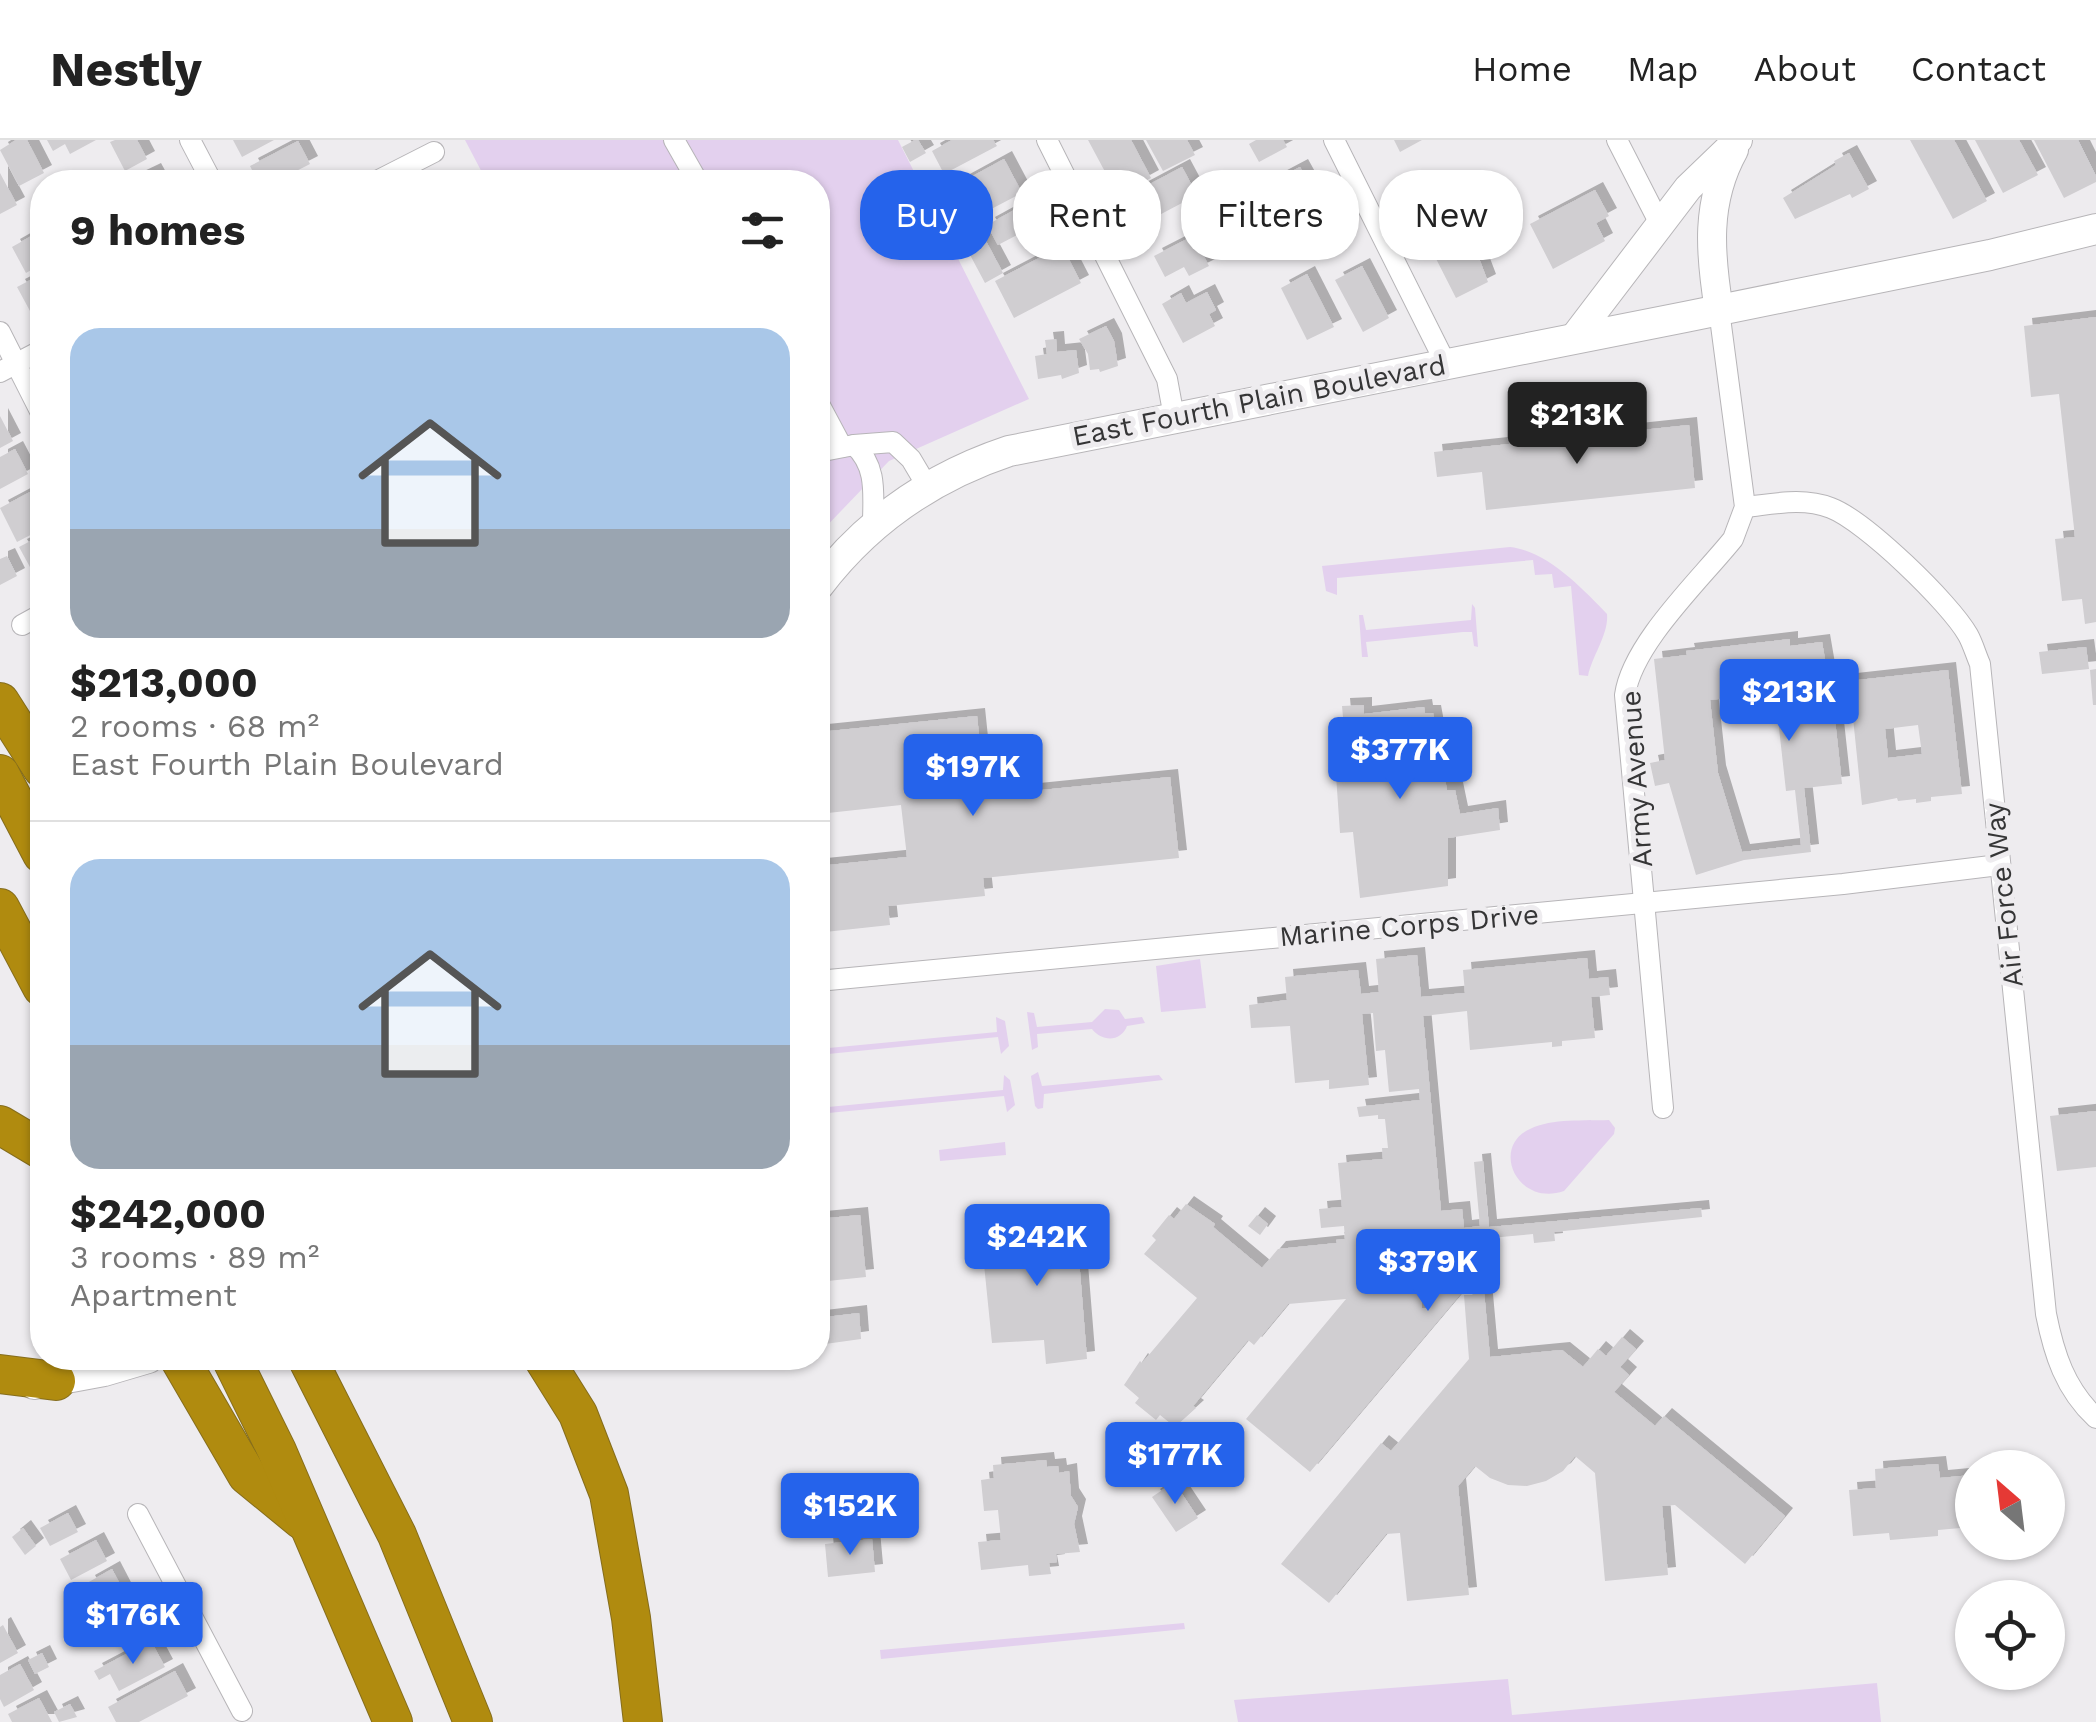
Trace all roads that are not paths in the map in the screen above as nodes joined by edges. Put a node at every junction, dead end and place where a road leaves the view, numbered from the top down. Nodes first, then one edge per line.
1 (190, 140) edge
2 (674, 140) edge
3 (1047, 140) edge
4 (1334, 140) edge
5 (1617, 140) edge
6 (1740, 140) edge
7 (434, 152) dead end
8 (206, 170) edge
9 (398, 170) edge
10 (691, 170) edge
11 (1660, 224) junction
12 (2096, 229) edge
13 (1719, 310) junction
14 (0, 332) edge
15 (1573, 339) junction
16 (1446, 364) junction
17 (8, 368) edge
18 (30, 398) edge
19 (1174, 416) junction
20 (830, 420) edge
21 (848, 446) junction
22 (830, 450) edge
23 (927, 486) junction
24 (1746, 507) junction
25 (873, 525) junction
26 (830, 573) edge
27 (30, 621) edge
28 (22, 625) dead end
29 (0, 702) edge
30 (30, 749) edge
31 (0, 774) edge
32 (30, 831) edge
33 (1999, 865) junction
34 (1644, 903) junction
35 (0, 908) edge
36 (30, 964) edge
37 (830, 979) edge
38 (1663, 1108) dead end
39 (0, 1125) edge
40 (30, 1143) edge
41 (107, 1370) edge
42 (186, 1370) edge
43 (236, 1370) edge
44 (313, 1370) edge
45 (551, 1370) edge
46 (0, 1374) edge
47 (56, 1381) junction
48 (0, 1388) edge
49 (2096, 1418) edge
50 (138, 1514) dead end
51 (306, 1524) junction
52 (644, 1714) edge
53 (221, 1722) edge
54 (393, 1722) edge
55 (473, 1722) edge

1 - 8 street
2 - 10 street
3 - 19 street
4 - 16 street
5 - 11 street
6 - 11 street
6 - 13 street
7 - 9 street
11 - 15 street
12 - 13 main road, East Fourth Plain Boulevard
13 - 15 main road, East Fourth Plain Boulevard
13 - 24 street
14 - 17 street
15 - 16 main road, East Fourth Plain Boulevard
16 - 19 main road, East Fourth Plain Boulevard
17 - 18 street
19 - 23 main road, East Fourth Plain Boulevard
20 - 21 street
21 - 22 street
21 - 23 street
21 - 25 street
23 - 25 main road, East Fourth Plain Boulevard
24 - 33 street, Air Force Way
24 - 34 street, Army Avenue
25 - 26 main road, East Fourth Plain Boulevard
27 - 28 street
29 - 30 highway
31 - 32 highway
33 - 34 street, Marine Corps Drive
33 - 49 street, Air Force Way
34 - 37 street, Marine Corps Drive
34 - 38 street, Army Avenue
35 - 36 highway
39 - 40 highway
41 - 47 main road
42 - 51 highway
43 - 51 highway
44 - 55 highway
45 - 52 highway
46 - 47 highway
47 - 48 main road
50 - 53 street
51 - 54 highway

